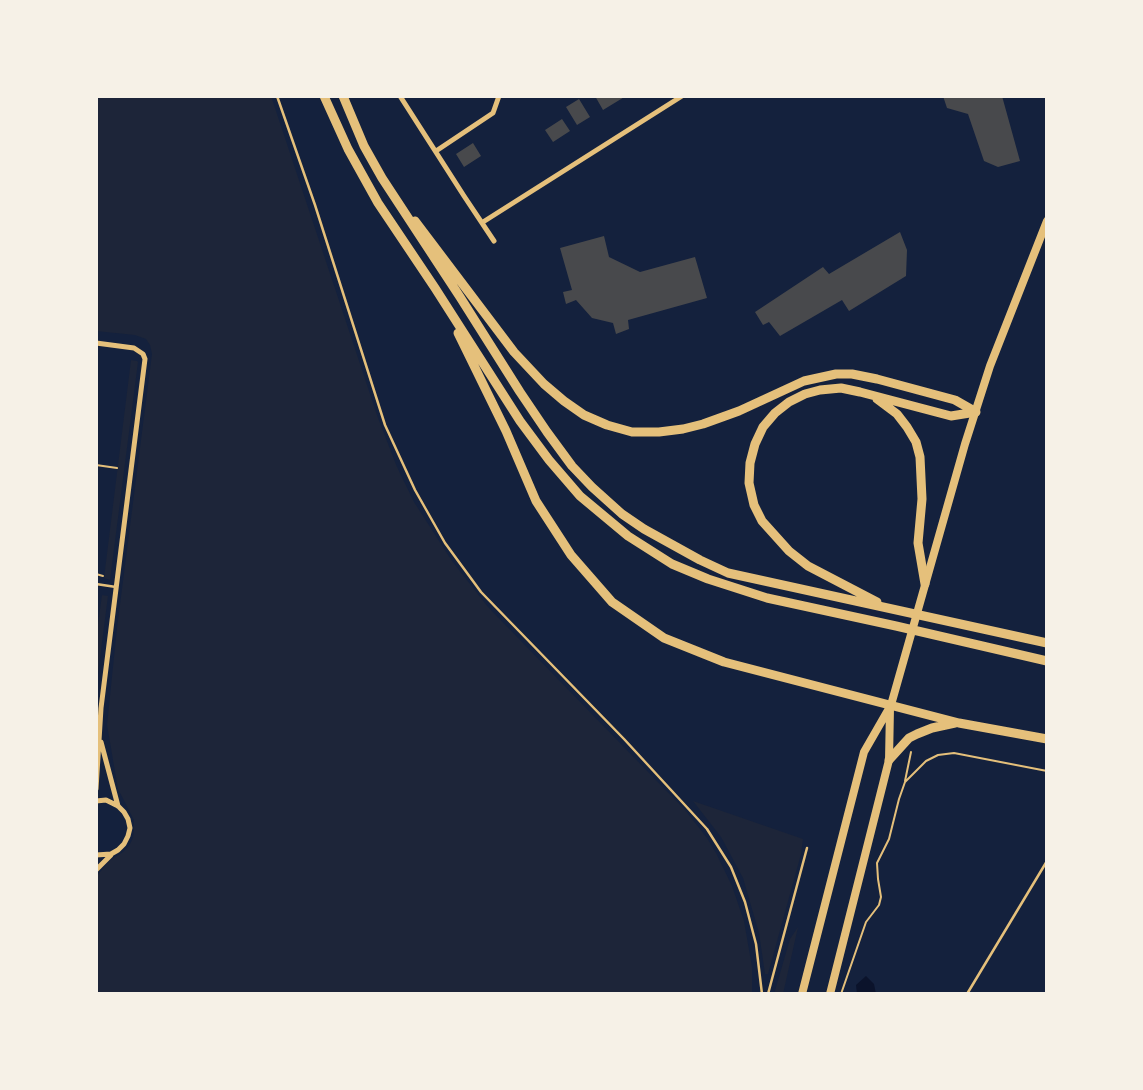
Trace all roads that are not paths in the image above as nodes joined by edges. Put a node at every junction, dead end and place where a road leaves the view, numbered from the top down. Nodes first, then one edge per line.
1 (277, 96) edge
2 (324, 96) edge
3 (343, 96) edge
4 (400, 96) edge
5 (499, 96) edge
6 (682, 96) edge
7 (436, 152) junction
8 (382, 178) junction
9 (1047, 221) edge
10 (483, 222) junction
11 (495, 241) dead end
12 (435, 288) junction
13 (96, 342) edge
14 (860, 392) junction
15 (976, 412) junction
16 (96, 584) edge
17 (925, 584) junction
18 (117, 587) junction
19 (884, 606) junction
20 (1047, 643) edge
21 (1047, 661) edge
22 (891, 705) junction
23 (959, 723) junction
24 (100, 739) junction
25 (1047, 739) edge
26 (889, 760) junction
27 (96, 789) edge
28 (96, 801) edge
29 (118, 806) junction
30 (807, 848) dead end
31 (96, 855) edge
32 (111, 855) junction
33 (1047, 861) edge
34 (96, 870) edge
35 (762, 994) edge
36 (768, 994) edge
37 (802, 994) edge
38 (830, 994) edge
39 (967, 994) edge

1 - 35 lane
2 - 12 main road
3 - 8 main road
4 - 7 street
5 - 7 street
6 - 10 street
7 - 10 street
8 - 15 main road
8 - 19 main road
9 - 15 main road
10 - 11 street
12 - 21 main road
12 - 22 main road
13 - 18 street
14 - 15 main road
14 - 17 main road
14 - 19 main road
15 - 17 main road
16 - 18 lane
17 - 22 main road
18 - 24 street
19 - 20 main road
22 - 23 main road
22 - 26 main road
22 - 37 main road
23 - 25 main road
23 - 26 main road
24 - 27 street
24 - 29 street
26 - 38 main road
28 - 29 street
29 - 32 street
30 - 36 lane
31 - 32 street
32 - 34 street
33 - 39 lane

